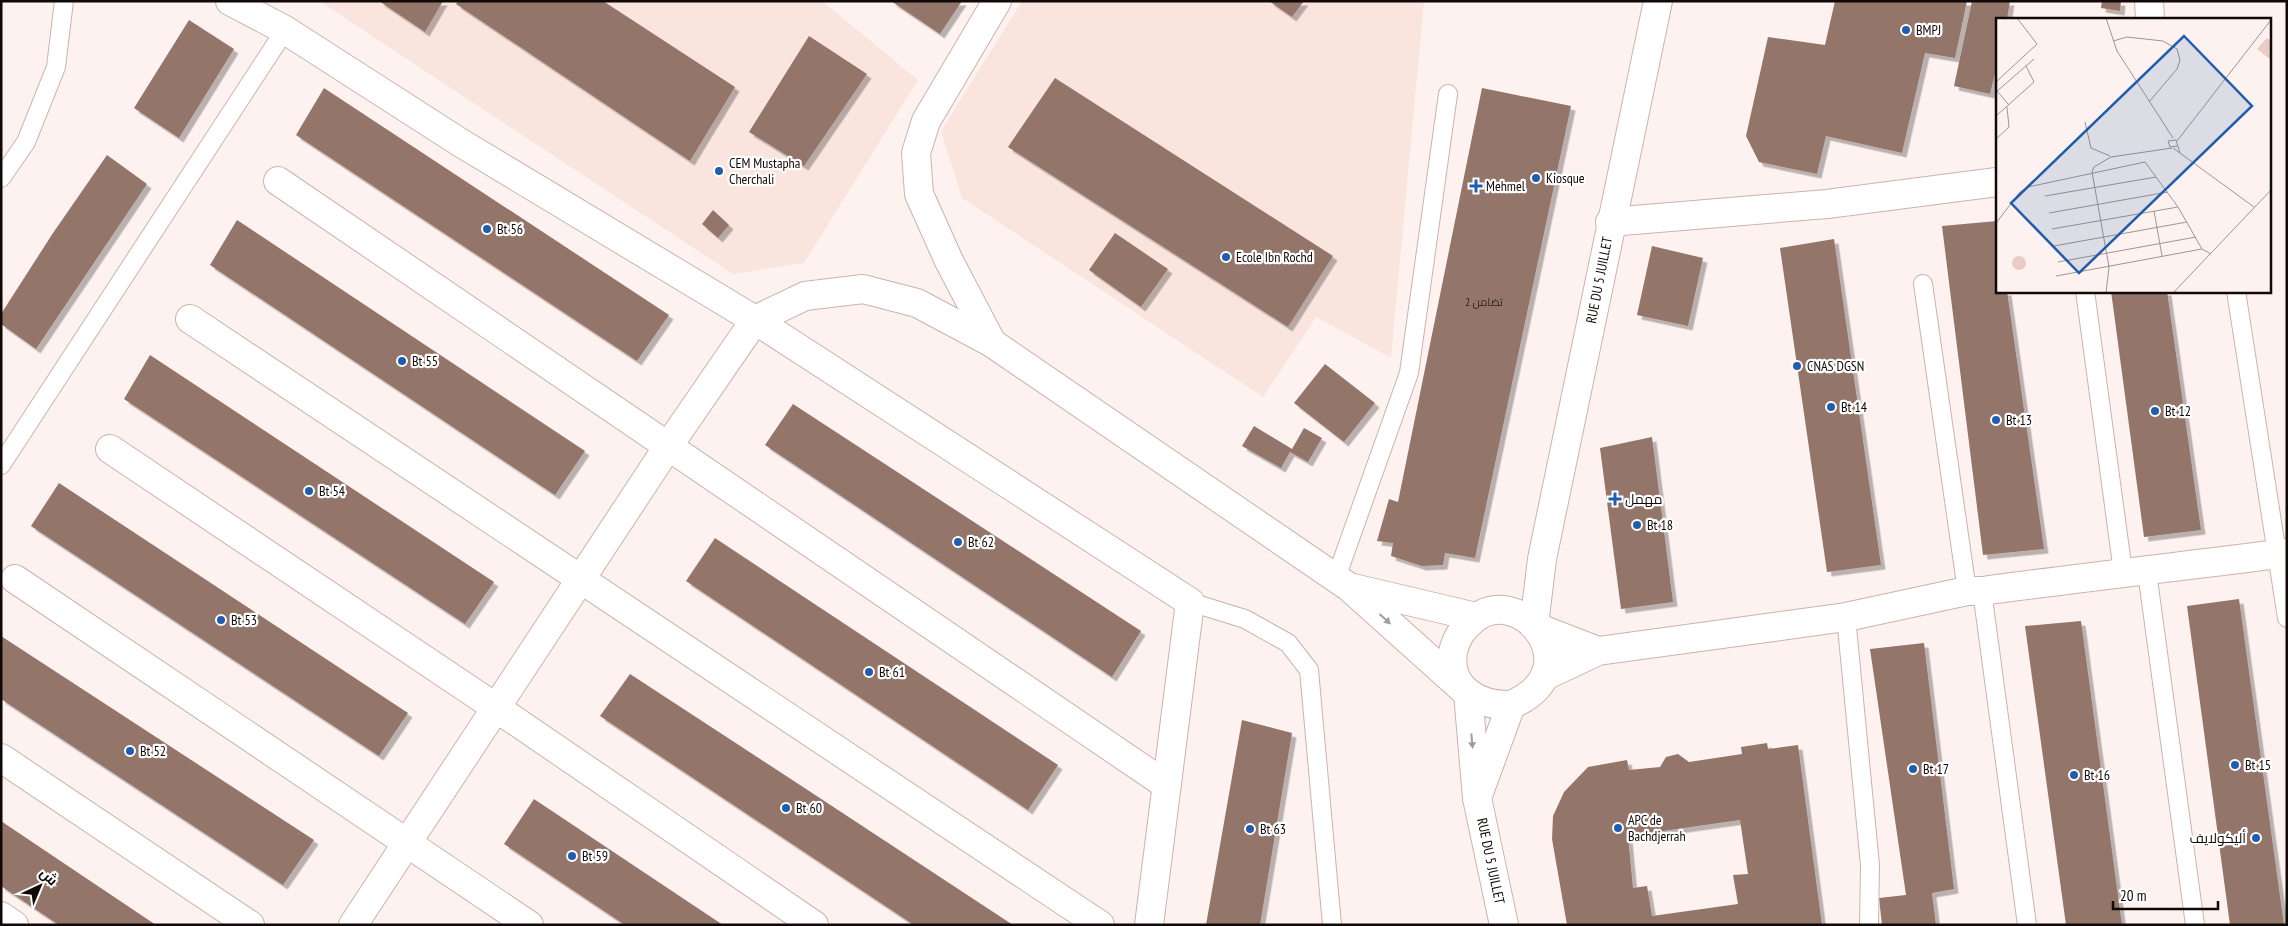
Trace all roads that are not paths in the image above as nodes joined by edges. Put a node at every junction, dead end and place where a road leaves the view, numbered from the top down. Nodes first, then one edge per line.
1 (64, 1) edge
2 (230, 1) edge
3 (997, 1) edge
4 (1658, 1) edge
5 (2149, 1) edge
6 (2150, 18) edge
7 (286, 30) junction
8 (1448, 94) dead end
9 (1, 178) edge
10 (278, 180) dead end
11 (1996, 182) edge
12 (1610, 222) junction
13 (1923, 284) dead end
14 (2085, 292) edge
15 (2236, 292) edge
16 (190, 319) dead end
17 (755, 320) junction
18 (992, 343) junction
19 (669, 445) junction
20 (110, 449) dead end
21 (1, 465) edge
22 (2282, 554) edge
23 (1542, 559) junction
24 (2135, 572) junction
25 (582, 578) junction
26 (14, 579) dead end
27 (1342, 582) junction
28 (1975, 591) junction
29 (1190, 602) junction
30 (1504, 610) junction
31 (1846, 616) junction
32 (1476, 617) junction
33 (2287, 618) edge
34 (1535, 626) junction
35 (1598, 651) junction
36 (1545, 676) junction
37 (1466, 692) junction
38 (1511, 705) junction
39 (495, 707) junction
40 (1, 758) edge
41 (1166, 784) junction
42 (1477, 798) junction
43 (408, 843) junction
44 (1, 916) edge
45 (14, 925) edge
46 (250, 925) edge
47 (353, 925) edge
48 (529, 925) edge
49 (814, 925) edge
50 (1100, 925) edge
51 (1150, 925) edge
52 (1332, 925) edge
53 (1504, 925) edge
54 (1869, 925) edge
55 (2027, 925) edge
56 (2195, 925) edge

1 - 9 lane
2 - 7 street
3 - 18 street
4 - 12 street, RUE DU 5 JUILLET
5 - 6 street
7 - 17 street
7 - 21 lane
8 - 27 lane
10 - 19 street
11 - 12 street
12 - 23 street, RUE DU 5 JUILLET
13 - 28 lane
14 - 24 lane
15 - 22 lane
16 - 25 street
17 - 18 street
17 - 19 street
17 - 29 street
18 - 27 street
19 - 25 street
19 - 41 street
20 - 39 street
22 - 24 street
22 - 33 lane
23 - 30 street
23 - 34 street, RUE DU 5 JUILLET
24 - 28 street
24 - 56 lane
25 - 39 street
25 - 50 street
26 - 43 street
27 - 32 street
27 -> 37 street
28 - 31 street
28 - 55 lane
29 - 41 street
29 - 52 lane
30 - 32 street
30 - 34 street
31 - 35 street
31 - 54 lane
32 - 37 street
34 - 35 street
34 - 36 street
35 - 36 street
36 - 38 street
37 - 38 street
37 -> 42 street, RUE DU 5 JUILLET
38 - 42 street
39 - 43 street
39 - 49 street
40 - 46 street
41 - 51 street
42 - 53 street, RUE DU 5 JUILLET
43 - 47 street
43 - 48 street
44 - 45 street

